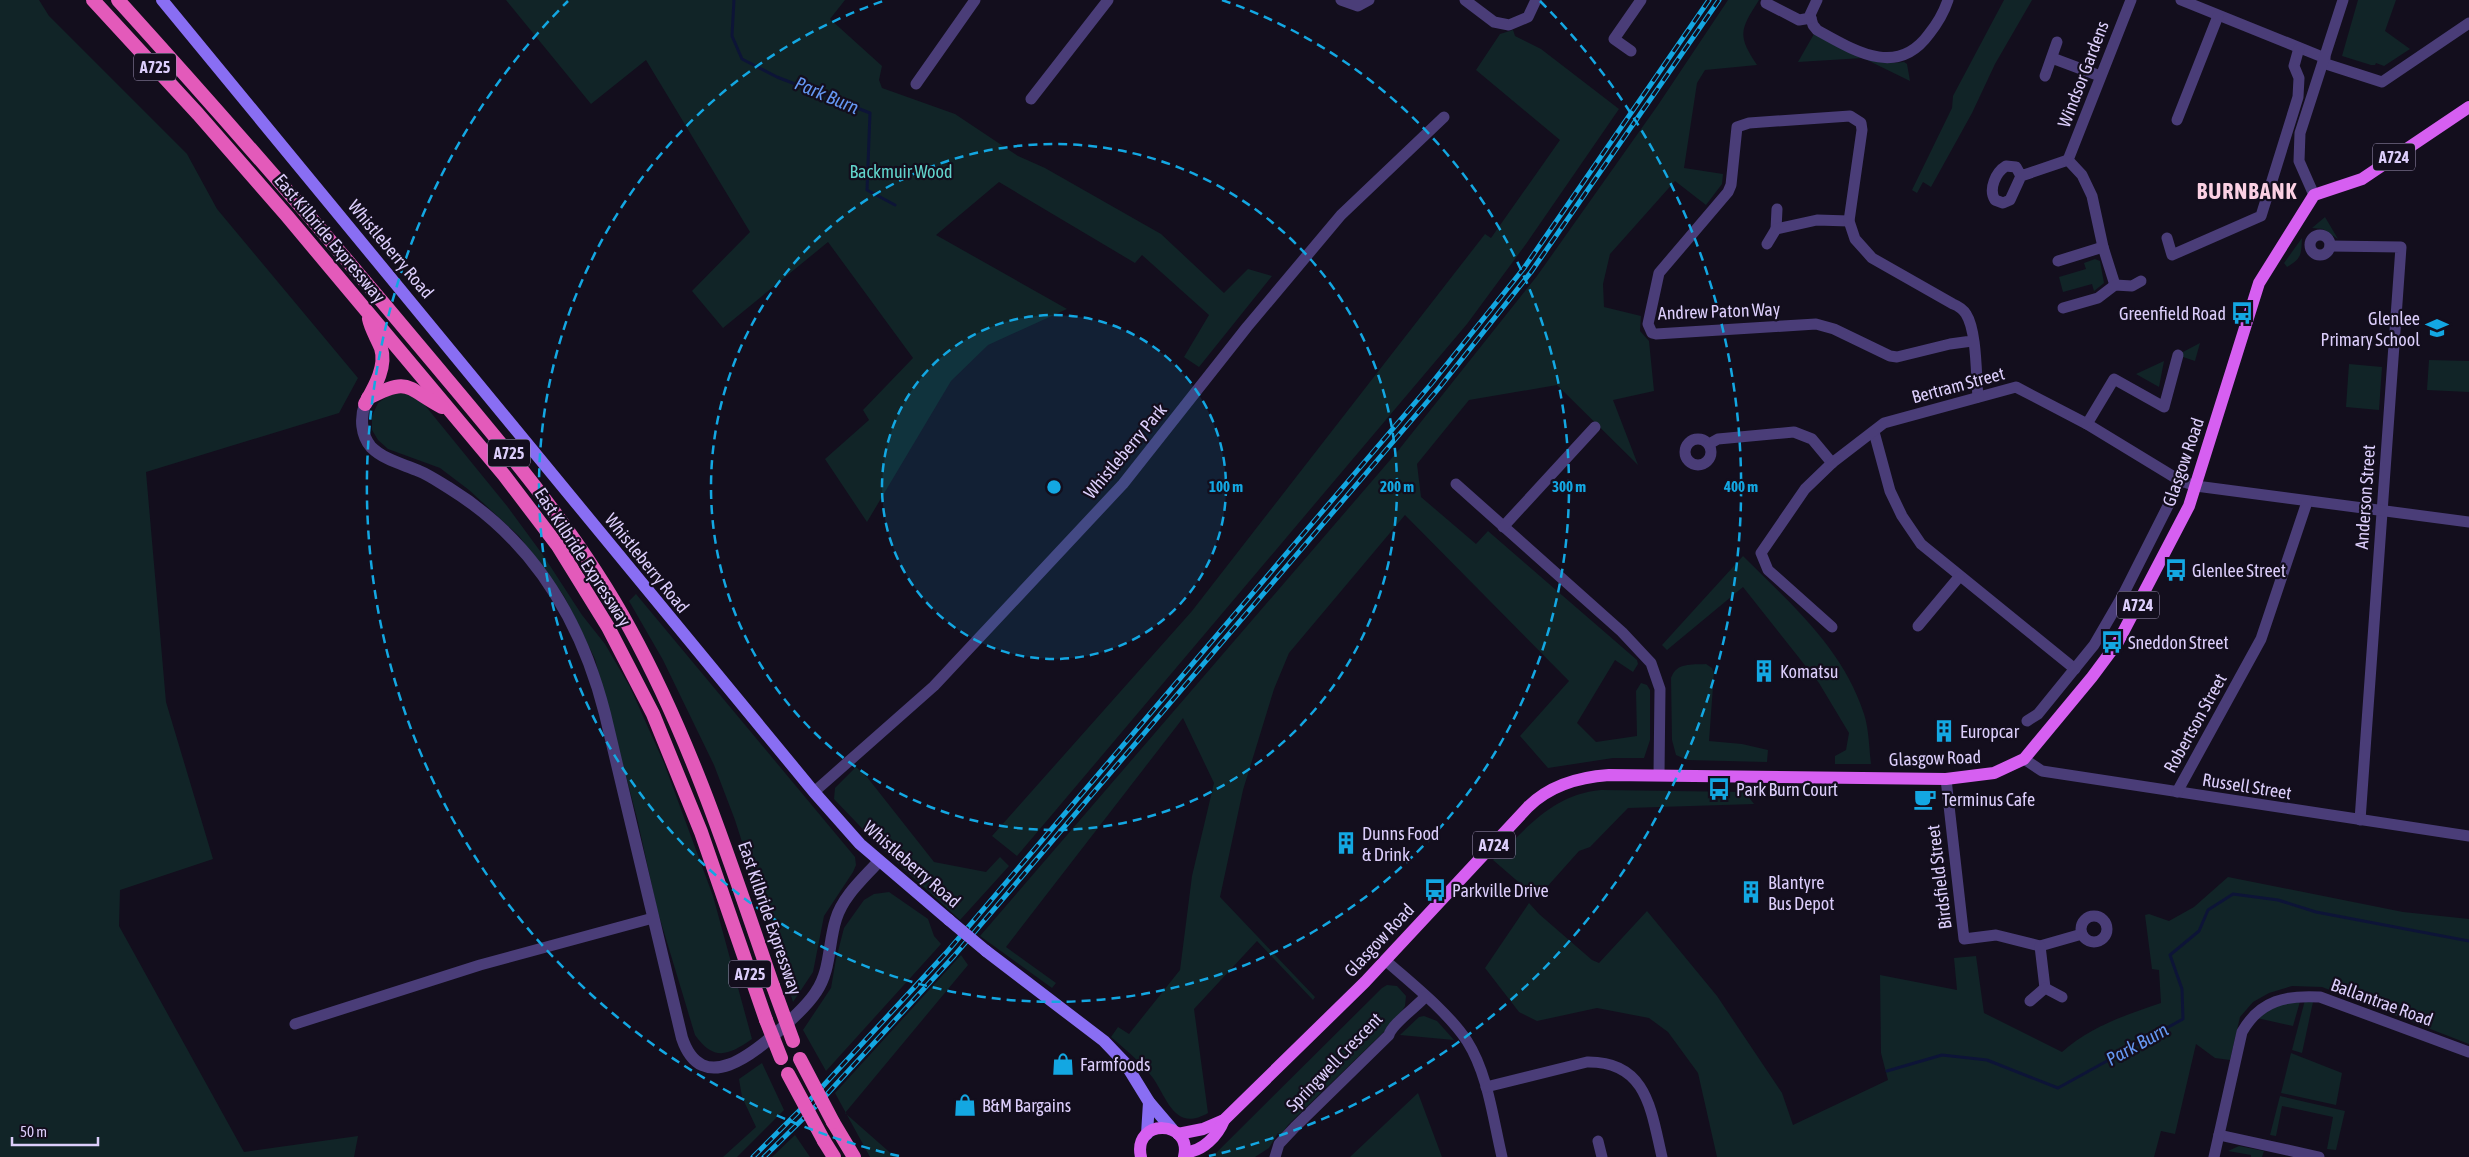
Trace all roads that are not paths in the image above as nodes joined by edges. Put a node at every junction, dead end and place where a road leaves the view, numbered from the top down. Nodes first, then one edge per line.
1 (93, 0) edge
2 (118, 0) edge
3 (162, 0) edge
4 (975, 0) edge
5 (1108, 0) edge
6 (1341, 0) edge
7 (1369, 0) edge
8 (1465, 0) edge
9 (1536, 0) edge
10 (1641, 0) edge
11 (1817, 0) edge
12 (1948, 0) edge
13 (2131, 0) edge
14 (2181, 0) edge
15 (2343, 0) edge
16 (1766, 3) dead end
17 (2218, 16) junction
18 (1811, 18) junction
19 (2469, 23) edge
20 (2057, 42) dead end
21 (2300, 48) junction
22 (1631, 50) dead end
23 (2052, 58) junction
24 (2324, 61) junction
25 (2046, 76) dead end
26 (2100, 76) junction
27 (916, 84) dead end
28 (1031, 99) dead end
29 (2469, 107) edge
30 (1444, 117) dead end
31 (2177, 120) dead end
32 (2068, 160) junction
33 (2021, 176) dead end
34 (2314, 195) junction
35 (1777, 209) dead end
36 (1850, 221) junction
37 (1776, 229) junction
38 (2167, 238) dead end
39 (1767, 244) dead end
40 (2330, 246) dead end
41 (2103, 247) junction
42 (2058, 260) dead end
43 (2141, 281) dead end
44 (2115, 285) junction
45 (2063, 308) dead end
46 (367, 311) junction
47 (1972, 341) junction
48 (2178, 354) dead end
49 (1978, 397) junction
50 (367, 401) junction
51 (451, 412) junction
52 (2087, 424) junction
53 (1595, 427) dead end
54 (1874, 432) junction
55 (1709, 444) dead end
56 (1832, 464) junction
57 (2181, 480) junction
58 (1456, 484) dead end
59 (2196, 486) junction
60 (2307, 502) junction
61 (2381, 511) junction
62 (2469, 522) edge
63 (1503, 526) junction
64 (1959, 576) junction
65 (1918, 626) dead end
66 (1832, 627) dead end
67 (2075, 669) junction
68 (2027, 721) dead end
69 (2024, 759) junction
70 (1660, 775) junction
71 (1946, 779) junction
72 (814, 792) junction
73 (2177, 792) junction
74 (2360, 820) junction
75 (2469, 836) edge
76 (879, 861) junction
77 (653, 918) junction
78 (2082, 934) dead end
79 (2040, 946) junction
80 (1386, 960) junction
81 (2044, 988) junction
82 (2062, 997) dead end
83 (1426, 998) junction
84 (2030, 1001) dead end
85 (295, 1024) dead end
86 (2469, 1052) edge
87 (1486, 1087) junction
88 (1149, 1102) junction
89 (1224, 1120) junction
90 (1175, 1132) junction
91 (1146, 1134) junction
92 (2219, 1134) junction
93 (1598, 1141) dead end
94 (1184, 1154) edge
95 (834, 1157) edge
96 (854, 1157) edge
97 (1141, 1157) edge
98 (1275, 1157) edge
99 (1502, 1157) edge
100 (1602, 1157) edge
101 (1662, 1157) edge
102 (2214, 1157) edge
103 (2319, 1157) edge

1 - 46 highway, East Kilbride Expressway / A725
2 - 96 highway, East Kilbride Expressway / A725, bridge
3 - 72 main road, Whistleberry Road
4 - 27 street
5 - 28 street
6 - 7 street
8 - 9 street
10 - 22 street
11 - 18 street
12 - 18 street
13 - 26 street, Windsor Gardens
14 - 17 street
15 - 24 street
16 - 18 street
17 - 21 street
17 - 31 street
19 - 24 street
20 - 23 street
21 - 24 street
21 - 38 street
23 - 25 street
23 - 26 street
24 - 34 street
26 - 32 street, Windsor Gardens
29 - 34 main road, A724
30 - 72 street, Whistleberry Park
32 - 33 street
32 - 41 street
34 - 59 main road, Glasgow Road / A724
35 - 37 street
36 - 37 street
36 - 47 street
36 - 47 street, Andrew Paton Way
37 - 39 street
40 - 61 street, Anderson Street
41 - 42 street
41 - 44 street
43 - 44 street
44 - 45 street
46 - 50 highway
46 - 51 highway, East Kilbride Expressway / A725
47 - 49 street
48 - 52 street
49 - 52 street, Bertram Street
49 - 54 street, Bertram Street
50 - 51 highway
50 - 77 street
51 - 95 highway, East Kilbride Expressway / A725, bridge
52 - 57 street, Bertram Street
53 - 63 street
54 - 56 street, Bertram Street
54 - 64 street
55 - 56 street
56 - 66 street, Bertram Street
57 - 59 street, Bertram Street
57 - 67 street
58 - 63 street
59 - 60 street
59 - 69 main road, Glasgow Road / A724
60 - 61 street
60 - 73 street, Robertson Street
61 - 62 street
61 - 74 street, Anderson Street
63 - 70 street
64 - 65 street
64 - 67 street
67 - 68 street
69 - 71 main road, Glasgow Road / A724
69 - 73 street, Russell Street
70 - 71 main road, Glasgow Road / A724
70 - 80 main road, Glasgow Road / A724
71 - 79 street, Birdsfield Street
72 - 76 main road, Whistleberry Road
73 - 74 street, Russell Street
74 - 75 street, Russell Street
76 - 77 street
76 - 88 main road, Whistleberry Road, bridge
77 - 85 street
78 - 79 street, Birdsfield Street
79 - 81 street
80 - 83 street
80 - 89 main road, Glasgow Road / A724
81 - 82 street
81 - 84 street
83 - 87 street
83 - 98 street, Springwell Crescent
86 - 92 street, Ballantrae Road
87 - 99 street
87 - 101 street
88 - 90 main road, Whistleberry Road
88 - 91 main road
89 - 90 main road, A724
89 - 94 main road, A724
90 - 91 main road, A724
90 - 94 main road, A724
91 - 97 main road
92 - 102 street, Ballantrae Road
92 - 103 street
93 - 100 street

